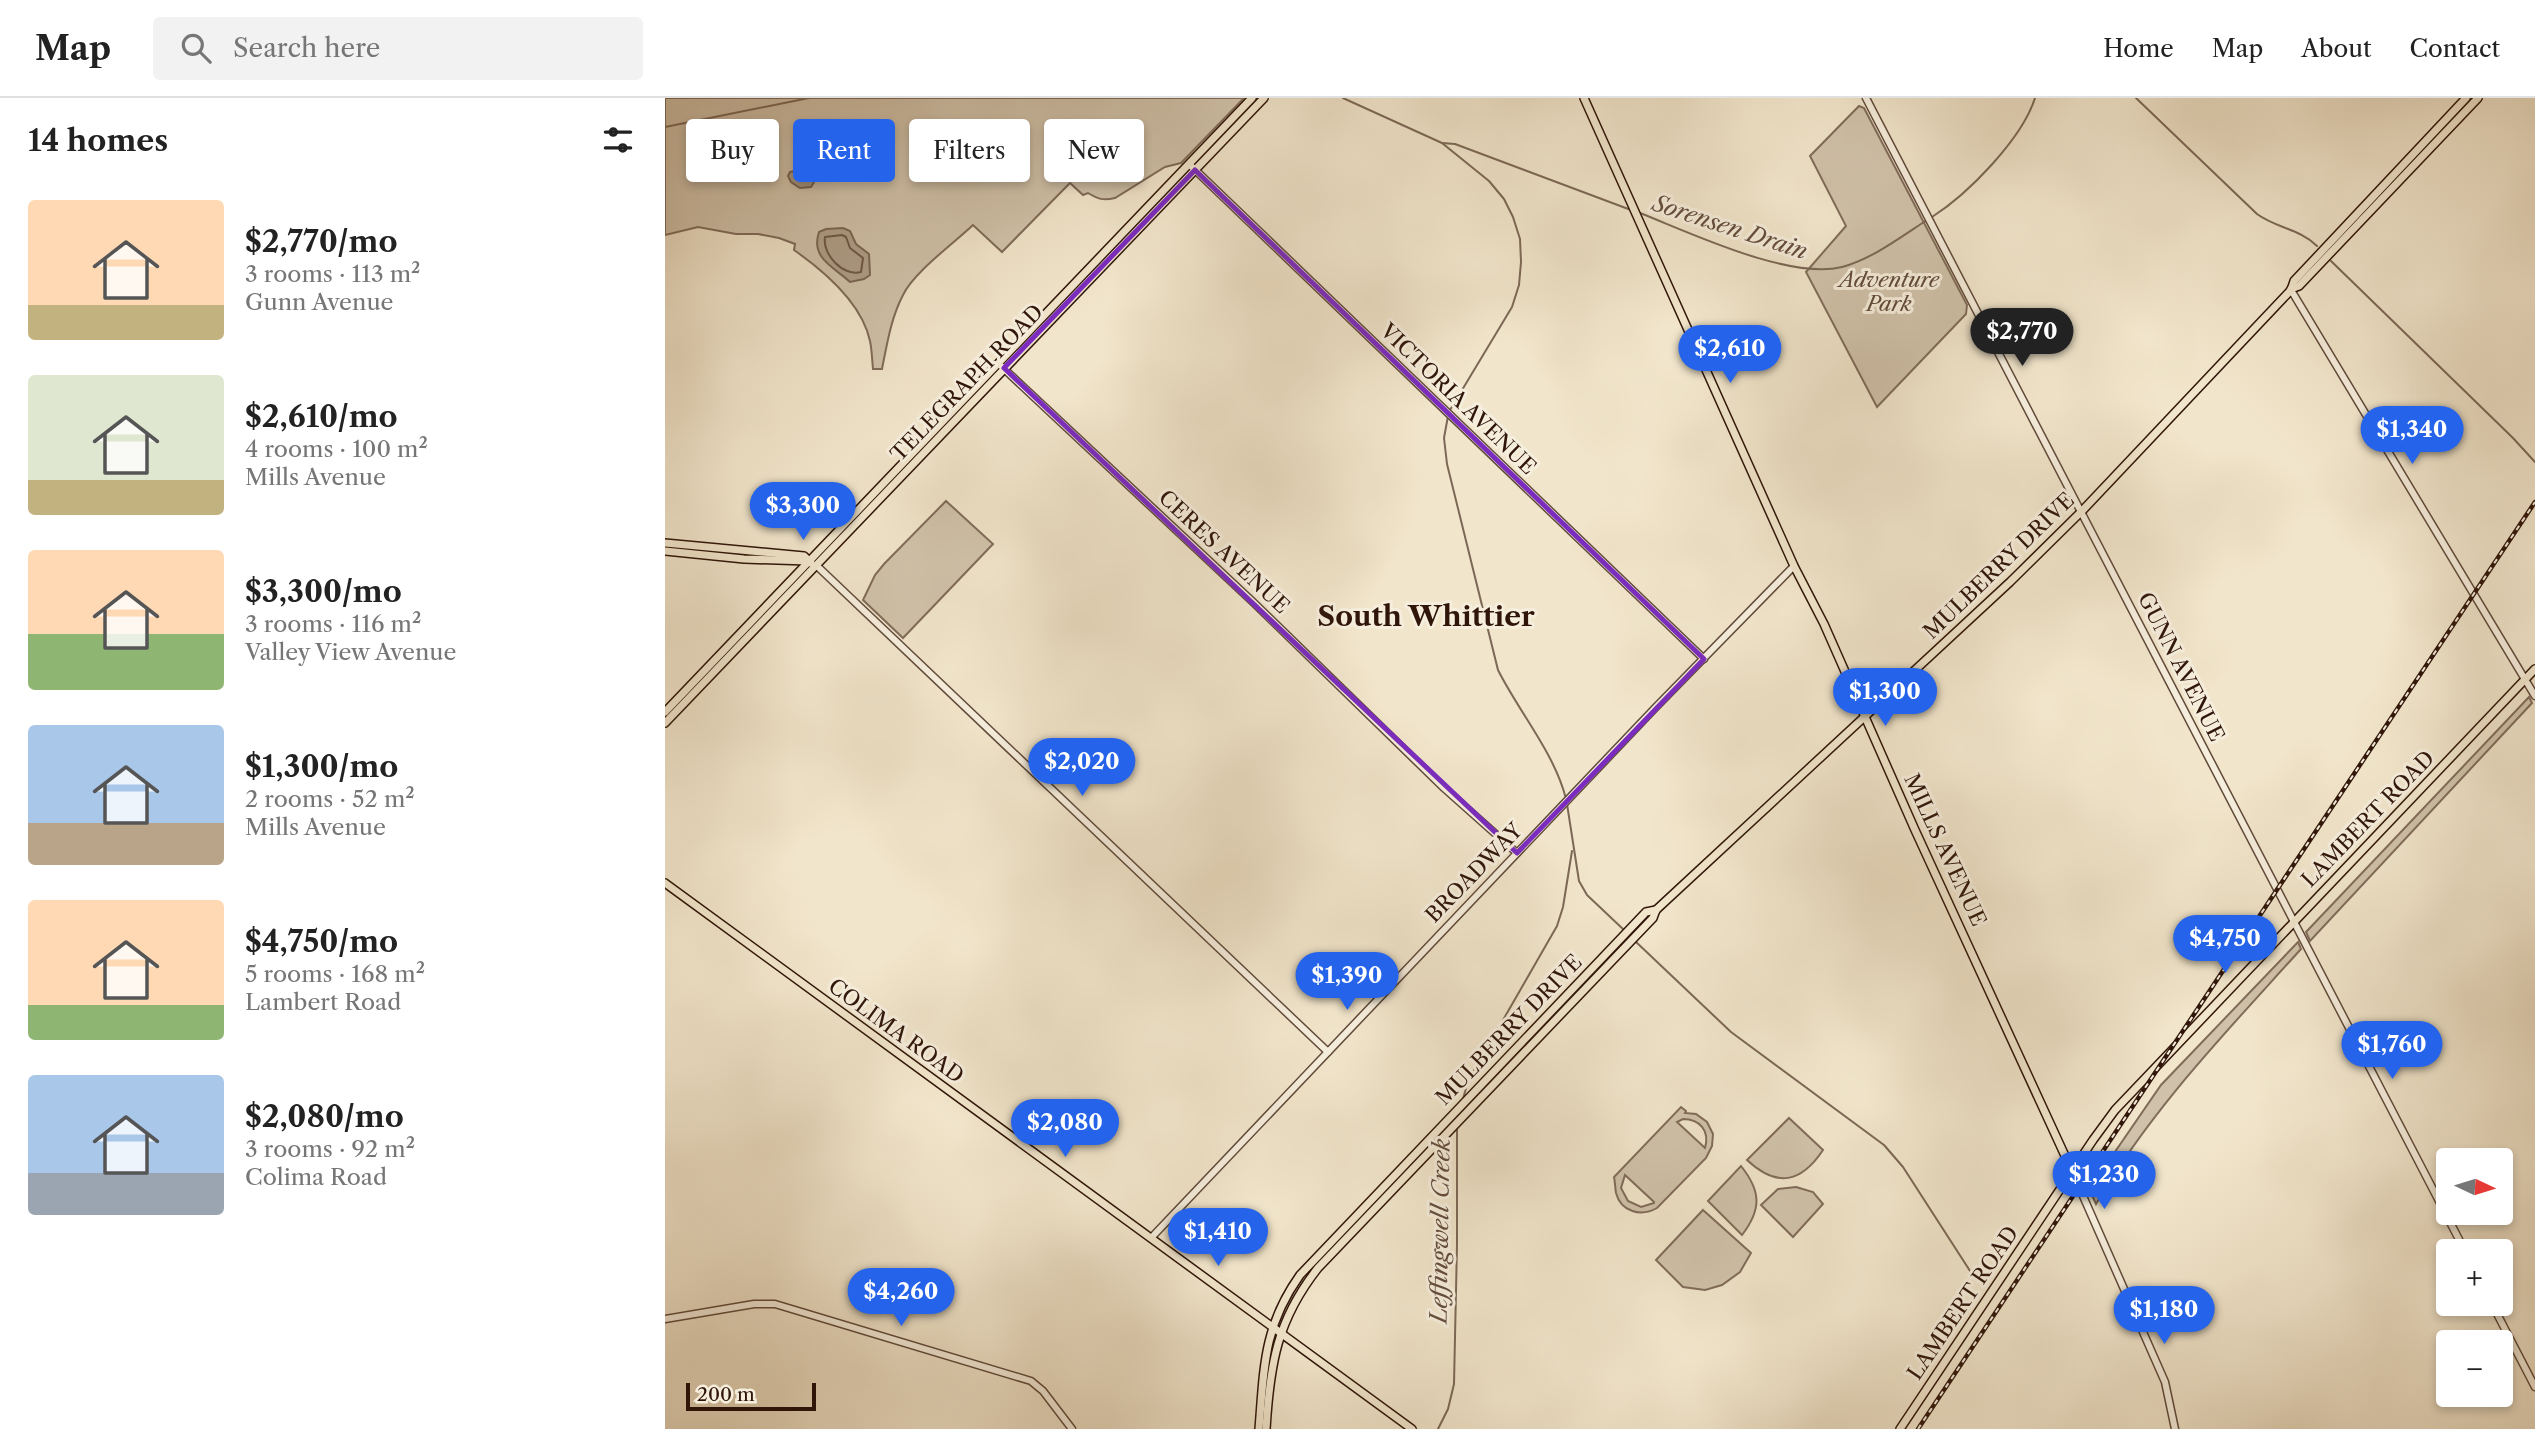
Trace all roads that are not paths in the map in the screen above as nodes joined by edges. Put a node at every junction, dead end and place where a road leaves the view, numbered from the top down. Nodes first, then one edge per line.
1 (1252, 98) edge
2 (1264, 98) edge
3 (1584, 98) edge
4 (1866, 98) edge
5 (2466, 98) edge
6 (2478, 98) edge
7 (1192, 167) junction
8 (2291, 290) junction
9 (1001, 366) junction
10 (2082, 511) junction
11 (665, 543) edge
12 (665, 551) edge
13 (767, 560) junction
14 (809, 561) junction
15 (817, 566) junction
16 (1794, 566) junction
17 (785, 585) junction
18 (1704, 659) junction
19 (2535, 669) edge
20 (2526, 680) junction
21 (2535, 696) edge
22 (665, 712) edge
23 (1864, 716) junction
24 (665, 723) edge
25 (1517, 853) junction
26 (665, 883) edge
27 (1656, 910) junction
28 (2294, 923) junction
29 (1536, 1026) junction
30 (1328, 1052) junction
31 (1516, 1061) junction
32 (1441, 1132) junction
33 (2072, 1171) junction
34 (1152, 1237) junction
35 (2459, 1239) edge
36 (2498, 1316) edge
37 (665, 1319) edge
38 (1273, 1325) junction
39 (1280, 1331) junction
40 (2535, 1387) edge
41 (1072, 1429) edge
42 (1259, 1429) edge
43 (1266, 1429) edge
44 (1412, 1429) edge
45 (1900, 1429) edge
46 (2175, 1429) edge

1 - 7 main road, TELEGRAPH ROAD
2 - 7 main road, TELEGRAPH ROAD
3 - 16 main road, MILLS AVENUE
4 - 10 street, GUNN AVENUE
5 - 8 main road, MULBERRY DRIVE
6 - 8 main road, MULBERRY DRIVE
7 - 9 main road, TELEGRAPH ROAD
7 - 18 street, VICTORIA AVENUE
8 - 10 main road, MULBERRY DRIVE
8 - 20 street
9 - 14 main road, TELEGRAPH ROAD
9 - 15 main road, TELEGRAPH ROAD
9 - 25 street, CERES AVENUE
10 - 23 main road, MULBERRY DRIVE
10 - 28 street, GUNN AVENUE
11 - 14 main road
12 - 13 main road
13 - 14 main road
13 - 17 main road
14 - 15 main road
14 - 17 main road, TELEGRAPH ROAD
15 - 24 main road, TELEGRAPH ROAD
15 - 30 street
16 - 18 street, BROADWAY
16 - 23 main road, MILLS AVENUE
17 - 22 main road, TELEGRAPH ROAD
18 - 25 street, BROADWAY
19 - 20 main road, LAMBERT ROAD
20 - 21 street
20 - 28 main road, LAMBERT ROAD
23 - 27 main road, MULBERRY DRIVE
23 - 33 main road, MILLS AVENUE
25 - 30 street, BROADWAY
26 - 34 main road, COLIMA ROAD
27 - 29 main road, MULBERRY DRIVE
27 - 31 main road, MULBERRY DRIVE
28 - 33 main road, LAMBERT ROAD
28 - 35 street, GUNN AVENUE
29 - 31 main road
29 - 32 main road, MULBERRY DRIVE
30 - 34 street, BROADWAY
31 - 32 main road, MULBERRY DRIVE
32 - 38 main road, MULBERRY DRIVE
32 - 39 main road, MULBERRY DRIVE
33 - 45 main road, LAMBERT ROAD
33 - 46 street, MILLS AVENUE
34 - 38 main road, COLIMA ROAD
36 - 40 street
37 - 41 street
38 - 39 main road, COLIMA ROAD
38 - 42 main road, MULBERRY DRIVE
39 - 43 main road, MULBERRY DRIVE
39 - 44 main road, COLIMA ROAD

